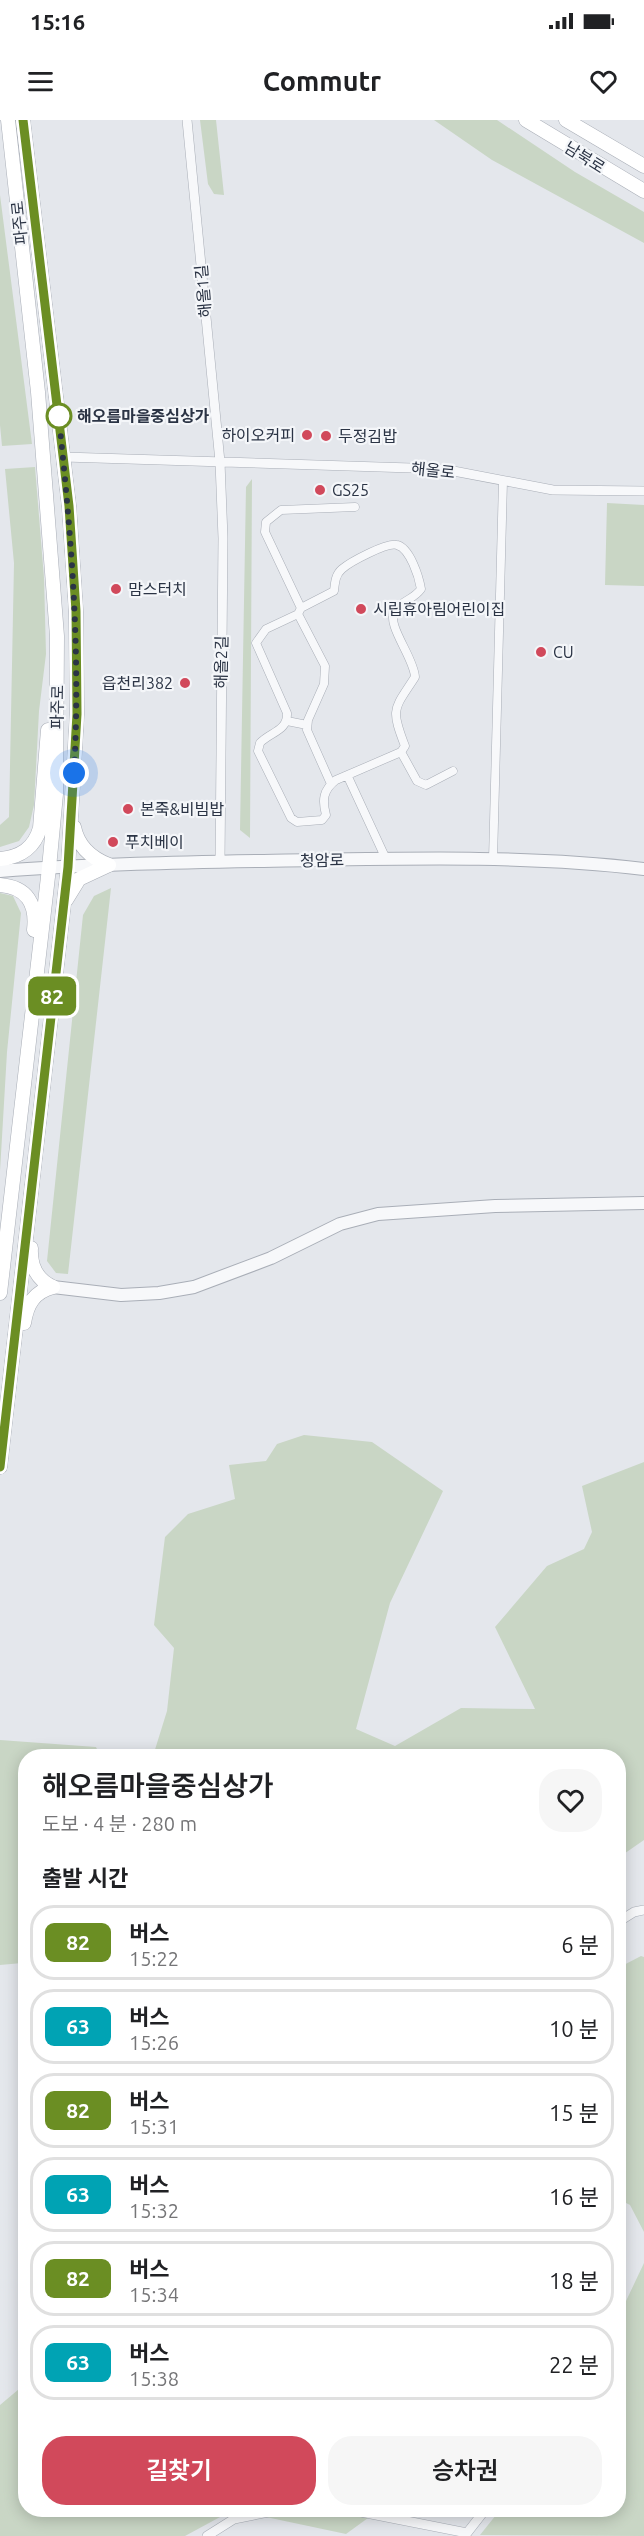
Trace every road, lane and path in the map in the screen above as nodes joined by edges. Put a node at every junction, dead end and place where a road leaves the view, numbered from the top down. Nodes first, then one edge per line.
1 (8, 120) edge
2 (23, 120) edge
3 (187, 120) edge
4 (526, 120) edge
5 (566, 120) edge
6 (644, 166) edge
7 (644, 191) edge
8 (64, 457) junction
9 (220, 462) junction
10 (503, 481) junction
11 (644, 491) edge
12 (356, 507) dead end
13 (300, 611) junction
14 (57, 678) junction
15 (287, 721) junction
16 (307, 725) junction
17 (401, 752) junction
18 (453, 771) dead end
19 (348, 777) junction
20 (331, 784) junction
21 (71, 813) junction
22 (0, 859) edge
23 (386, 859) junction
24 (493, 860) junction
25 (219, 862) junction
26 (109, 865) junction
27 (68, 867) junction
28 (49, 868) junction
29 (644, 869) edge
30 (0, 871) edge
31 (0, 885) edge
32 (62, 914) junction
33 (27, 1055) junction
34 (644, 1203) edge
35 (28, 1217) junction
36 (53, 1287) junction
37 (0, 1293) edge
38 (11, 1380) junction
39 (0, 1467) edge
40 (644, 1910) edge
41 (626, 1918) edge
42 (244, 2517) edge
43 (386, 2517) edge
44 (480, 2517) edge
45 (207, 2536) edge

1 - 14 main road, 파주로
2 - 8 main road, 파주로
3 - 9 street, 해올1길
4 - 7 main road, 남북로
5 - 6 main road, 남북로
8 - 9 street, 해올로
8 - 21 main road, 파주로
9 - 10 street, 해올로
9 - 25 street, 해올2길
10 - 11 street, 해올로
10 - 24 street
12 - 13 street
13 - 15 street
13 - 16 street
13 - 17 street
14 - 22 main road
14 - 28 main road, 파주로
15 - 16 street
15 - 20 street
16 - 20 street
17 - 18 street
17 - 19 street
19 - 20 street
19 - 23 street
21 - 26 main road
21 - 27 main road, 파주로
23 - 24 street, 청암로
23 - 25 street, 청암로
24 - 29 street, 청암로
25 - 26 street, 청암로
26 - 27 street, 청암로
26 - 32 main road
27 - 28 street, 청암로
27 - 32 main road, 파주로
28 - 30 street, 청암로
28 - 33 main road, 파주로
31 - 33 main road
32 - 35 main road, 파주로
33 - 37 main road, 파주로
34 - 36 street
35 - 36 main road
35 - 38 main road, 파주로
36 - 38 main road
38 - 39 main road, 파주로
40 - 41 street
42 - 45 street
43 - 44 street

